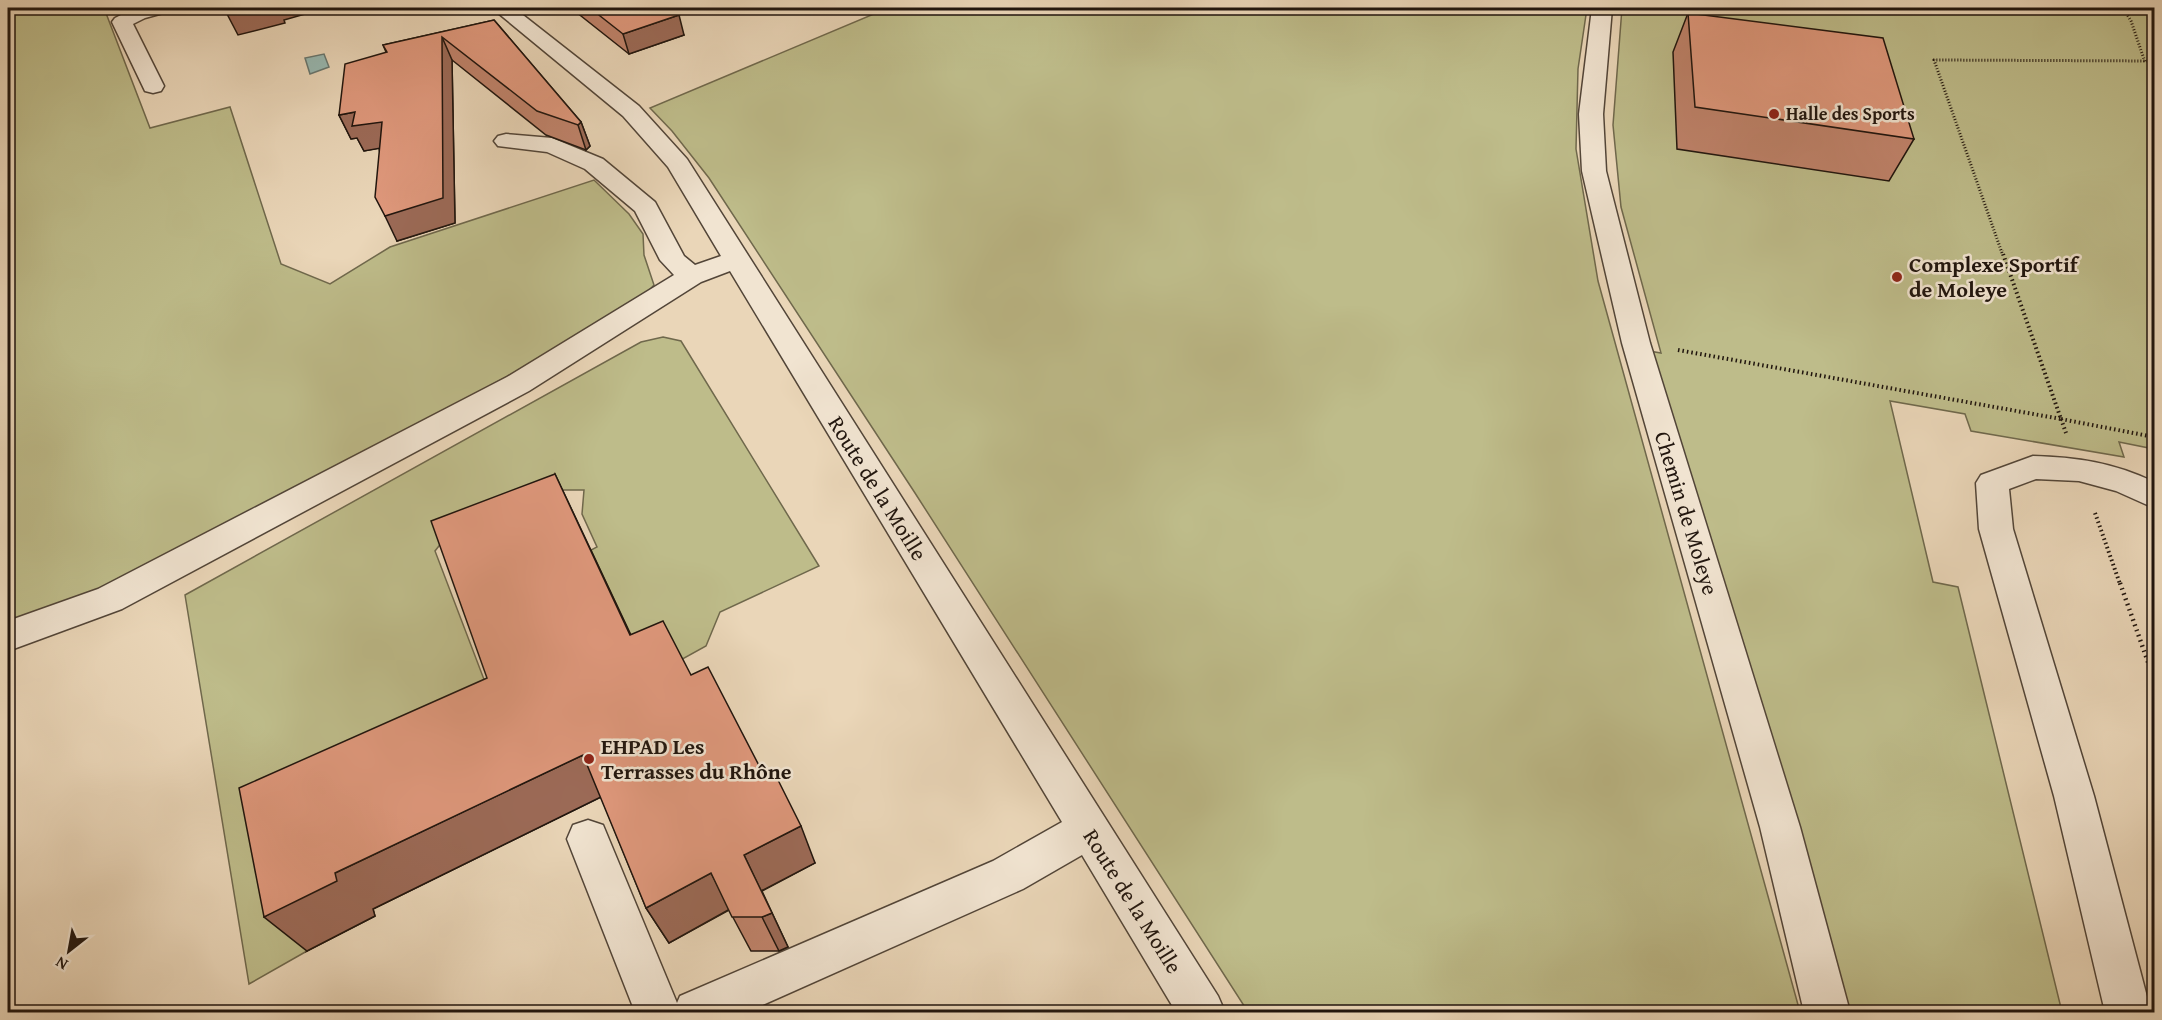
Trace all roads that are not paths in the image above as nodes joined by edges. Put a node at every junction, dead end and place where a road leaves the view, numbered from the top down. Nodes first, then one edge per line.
1 (160, 8) edge
2 (502, 8) edge
3 (1602, 8) edge
4 (153, 86) dead end
5 (506, 141) dead end
6 (737, 260) junction
7 (691, 276) junction
8 (2154, 496) edge
9 (8, 636) edge
10 (1088, 829) junction
11 (588, 839) dead end
12 (658, 1012) edge
13 (696, 1012) edge
14 (1202, 1012) edge
15 (1827, 1012) edge
16 (2128, 1012) edge

1 - 4 street
2 - 6 street, Route de la Moille
3 - 15 street, Chemin de Moleye
5 - 7 street
6 - 7 street
6 - 10 street, Route de la Moille
7 - 9 street
8 - 16 street
10 - 13 street
10 - 14 street, Route de la Moille
11 - 12 street

